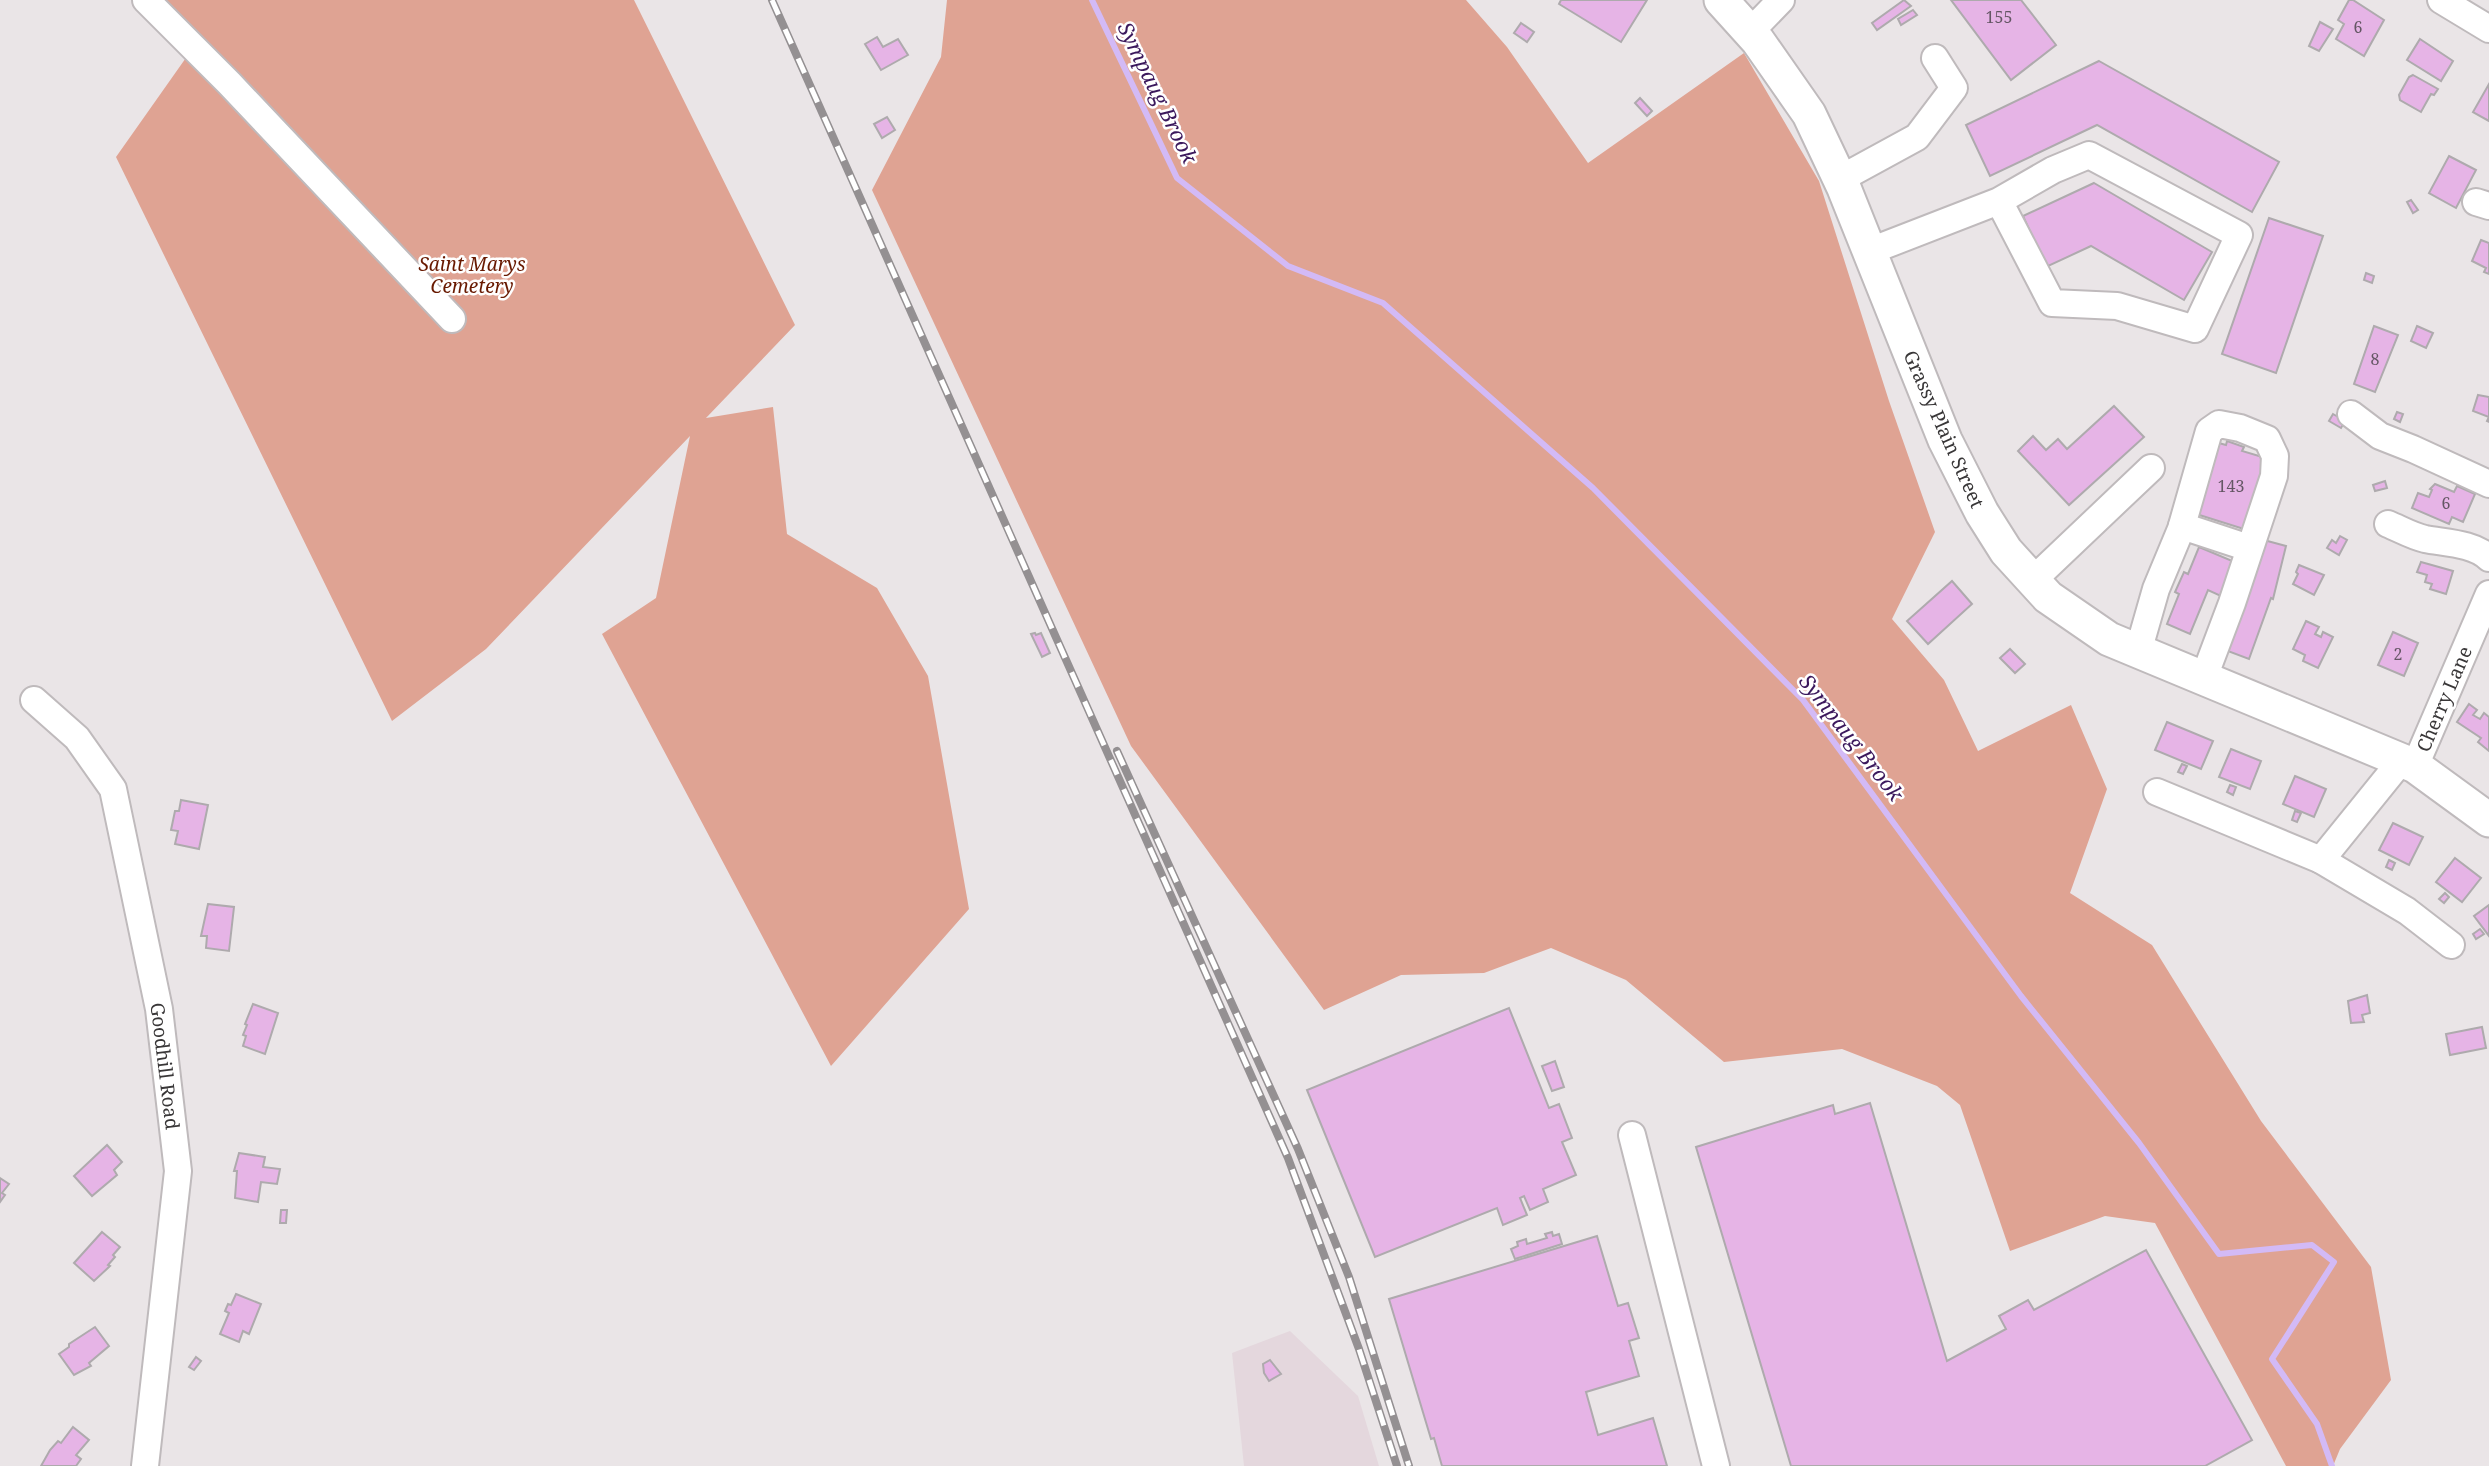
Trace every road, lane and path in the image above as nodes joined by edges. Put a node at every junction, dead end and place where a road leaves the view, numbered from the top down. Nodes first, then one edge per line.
1 (146, 0) edge
2 (1721, 0) edge
3 (1781, 0) edge
4 (2441, 0) edge
5 (2489, 29) edge
6 (1750, 32) junction
7 (1935, 58) dead end
8 (1840, 179) junction
9 (1999, 201) junction
10 (1870, 251) junction
11 (452, 319) dead end
12 (2351, 414) dead end
13 (2151, 468) dead end
14 (2489, 484) edge
15 (2388, 524) dead end
16 (2182, 526) junction
17 (2249, 548) junction
18 (2489, 558) edge
19 (2033, 580) junction
20 (2489, 594) edge
21 (2138, 652) junction
22 (2203, 680) junction
23 (34, 700) dead end
24 (2408, 764) junction
25 (2157, 792) dead end
26 (2489, 820) edge
27 (2321, 860) junction
28 (2451, 945) dead end
29 (1632, 1135) dead end
30 (145, 1466) edge
31 (1716, 1466) edge

1 - 11 street
2 - 6 main road, Grassy Plain Street
3 - 6 street
4 - 5 street
6 - 8 main road, Grassy Plain Street
7 - 8 street
8 - 10 main road, Grassy Plain Street
9 - 9 street
9 - 10 street
10 - 19 main road, Grassy Plain Street
12 - 14 street
13 - 19 street
15 - 18 street
16 - 17 street
16 - 17 street
16 - 21 street
17 - 22 street
19 - 21 main road, Grassy Plain Street
20 - 24 street, Cherry Lane
21 - 22 main road, Grassy Plain Street
22 - 24 main road, Grassy Plain Street
23 - 30 street, Goodhill Road
24 - 26 main road, Grassy Plain Street
24 - 27 street, Cherry Lane
25 - 27 street
27 - 28 street
29 - 31 street

